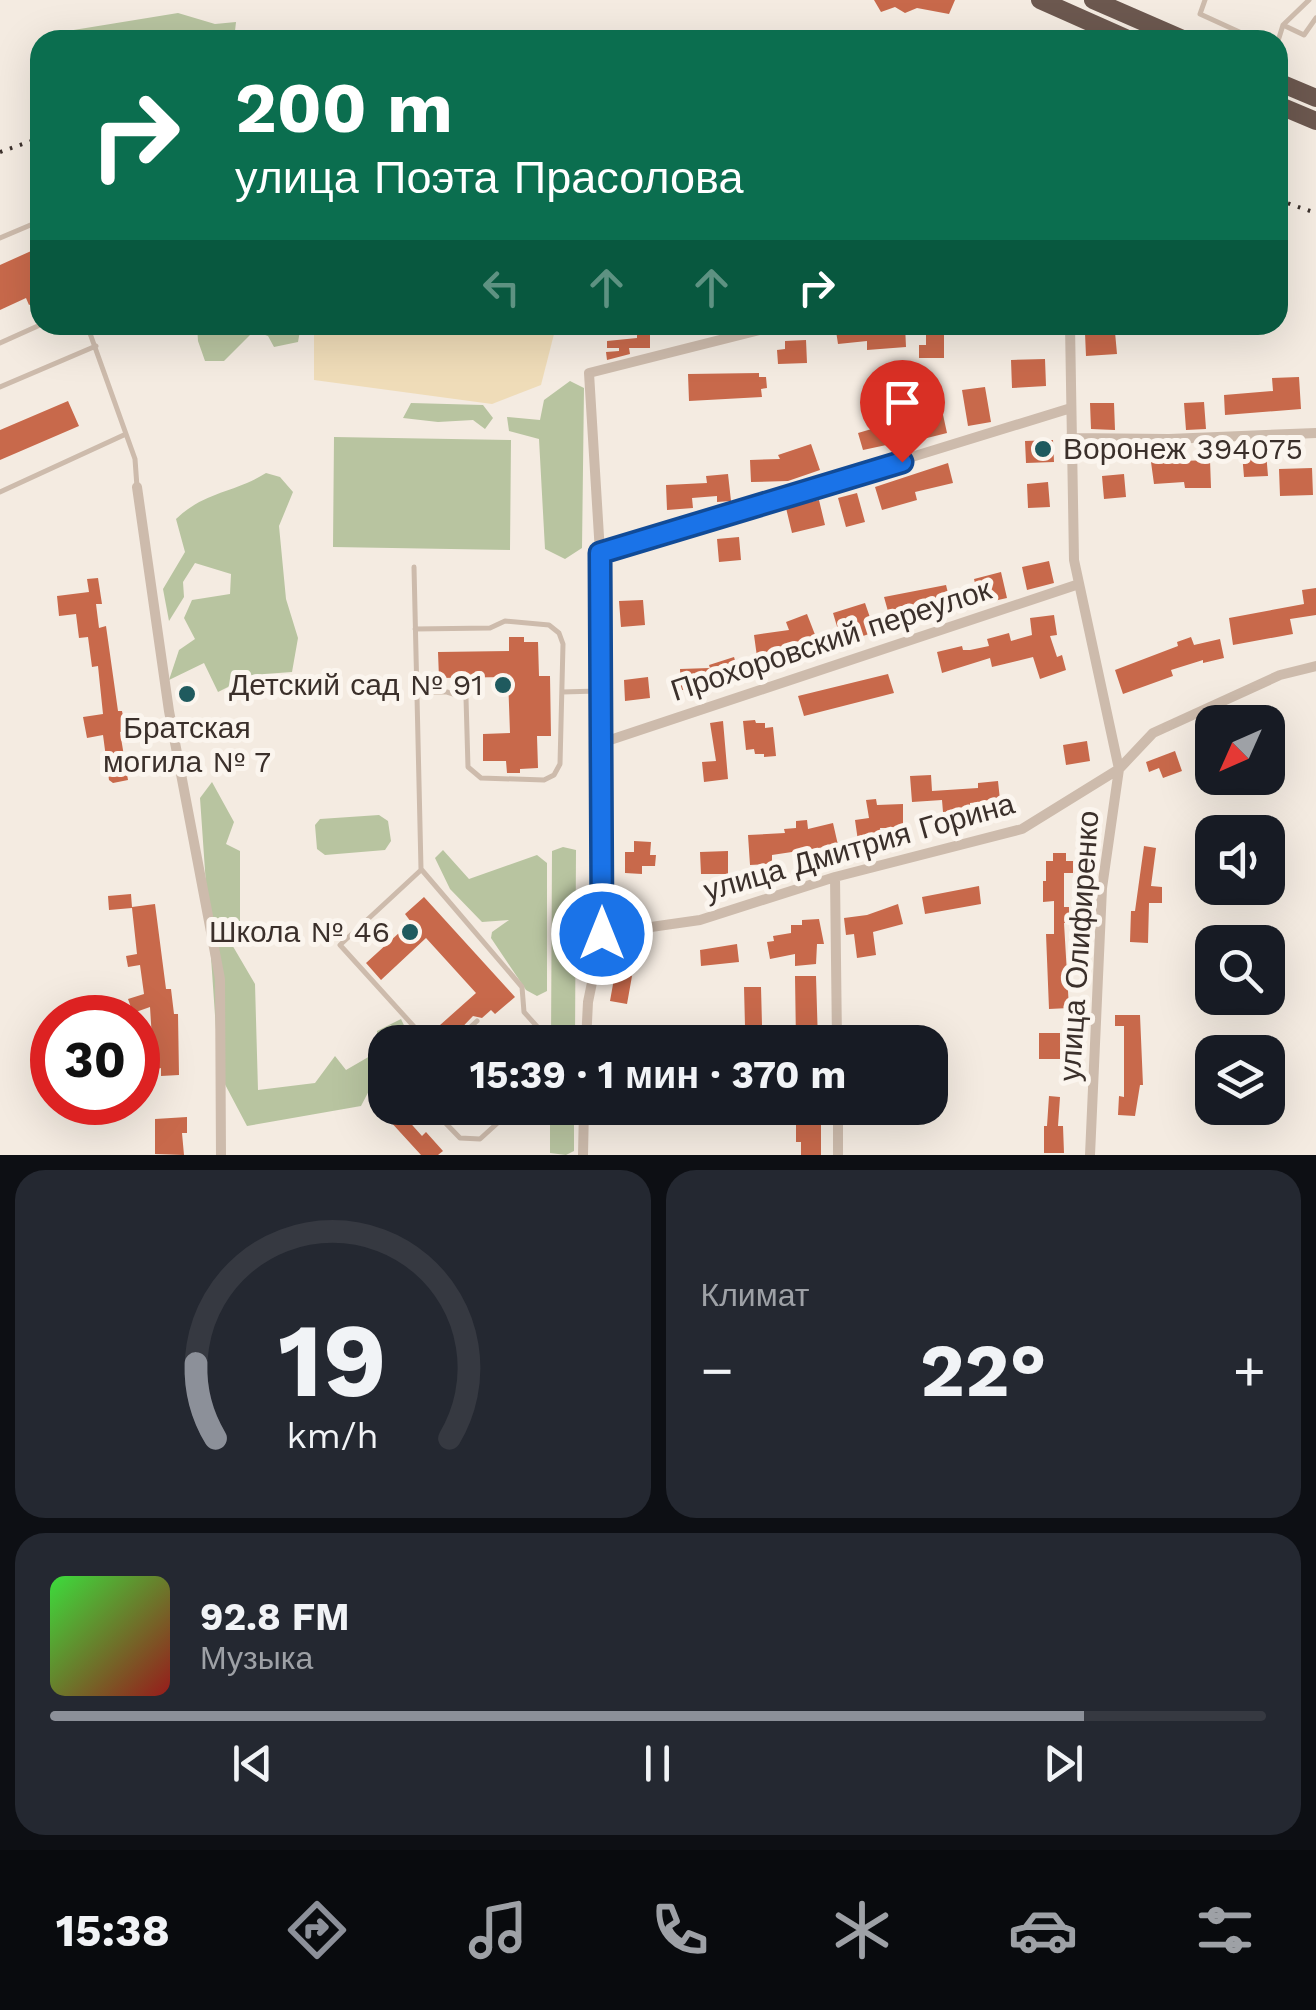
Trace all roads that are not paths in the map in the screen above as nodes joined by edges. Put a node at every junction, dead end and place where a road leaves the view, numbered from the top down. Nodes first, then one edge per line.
1 (1023, 0) edge
2 (1040, 0) edge
3 (1094, 0) edge
4 (1205, 0) edge
5 (1309, 0) edge
6 (1062, 10) junction
7 (1316, 18) edge
8 (1283, 25) junction
9 (1107, 30) edge
10 (1162, 30) edge
11 (1234, 30) edge
12 (1281, 30) edge
13 (1288, 86) edge
14 (1316, 98) edge
15 (1288, 109) edge
16 (1316, 121) edge
17 (30, 225) edge
18 (0, 238) edge
19 (30, 330) edge
20 (91, 335) edge
21 (739, 335) edge
22 (1070, 335) edge
23 (0, 343) edge
24 (96, 346) junction
25 (0, 387) edge
26 (1071, 408) junction
27 (1316, 433) edge
28 (126, 434) junction
29 (1069, 438) junction
30 (136, 487) joint
31 (0, 492) edge
32 (600, 553) junction
33 (414, 567) dead end
34 (1076, 585) junction
35 (415, 629) junction
36 (1316, 666) edge
37 (601, 691) junction
38 (417, 692) junction
39 (562, 692) junction
40 (602, 743) junction
41 (1119, 769) junction
42 (421, 869) junction
43 (835, 877) junction
44 (602, 934) junction
45 (477, 1021) dead end
46 (413, 1025) edge
47 (473, 1025) edge
48 (536, 1025) edge
49 (587, 1025) edge
50 (838, 1025) edge
51 (447, 1125) edge
52 (495, 1125) edge
53 (583, 1125) edge
54 (838, 1125) edge
55 (221, 1155) edge
56 (582, 1155) edge
57 (838, 1155) edge
58 (1090, 1155) edge

1 - 6 lane
2 - 6 highway
3 - 10 highway
4 - 11 lane
5 - 8 lane
6 - 9 highway
7 - 8 lane
8 - 12 lane
13 - 14 highway
15 - 16 highway
17 - 18 lane
19 - 23 lane
20 - 24 lane
21 - 32 street
22 - 26 street, улица Олифиренко
24 - 25 lane
24 - 28 lane
26 - 29 street, улица Олифиренко
26 - 32 street
27 - 29 street
28 - 30 lane
28 - 31 lane
29 - 34 street, улица Олифиренко
30 - 55 street
32 - 37 street
33 - 35 lane
34 - 40 street, Прохоровский переулок
34 - 41 street, улица Олифиренко
35 - 38 lane
35 - 39 lane
36 - 41 street, улица Дмитрия Горина
37 - 39 lane
37 - 40 street
38 - 39 lane
38 - 42 lane
40 - 44 street
41 - 43 street, улица Дмитрия Горина
41 - 58 street, улица Олифиренко
42 - 46 lane
42 - 48 lane
43 - 44 street, улица Дмитрия Горина
43 - 50 street
44 - 49 street
45 - 47 lane
51 - 52 lane
53 - 56 street
54 - 57 street

